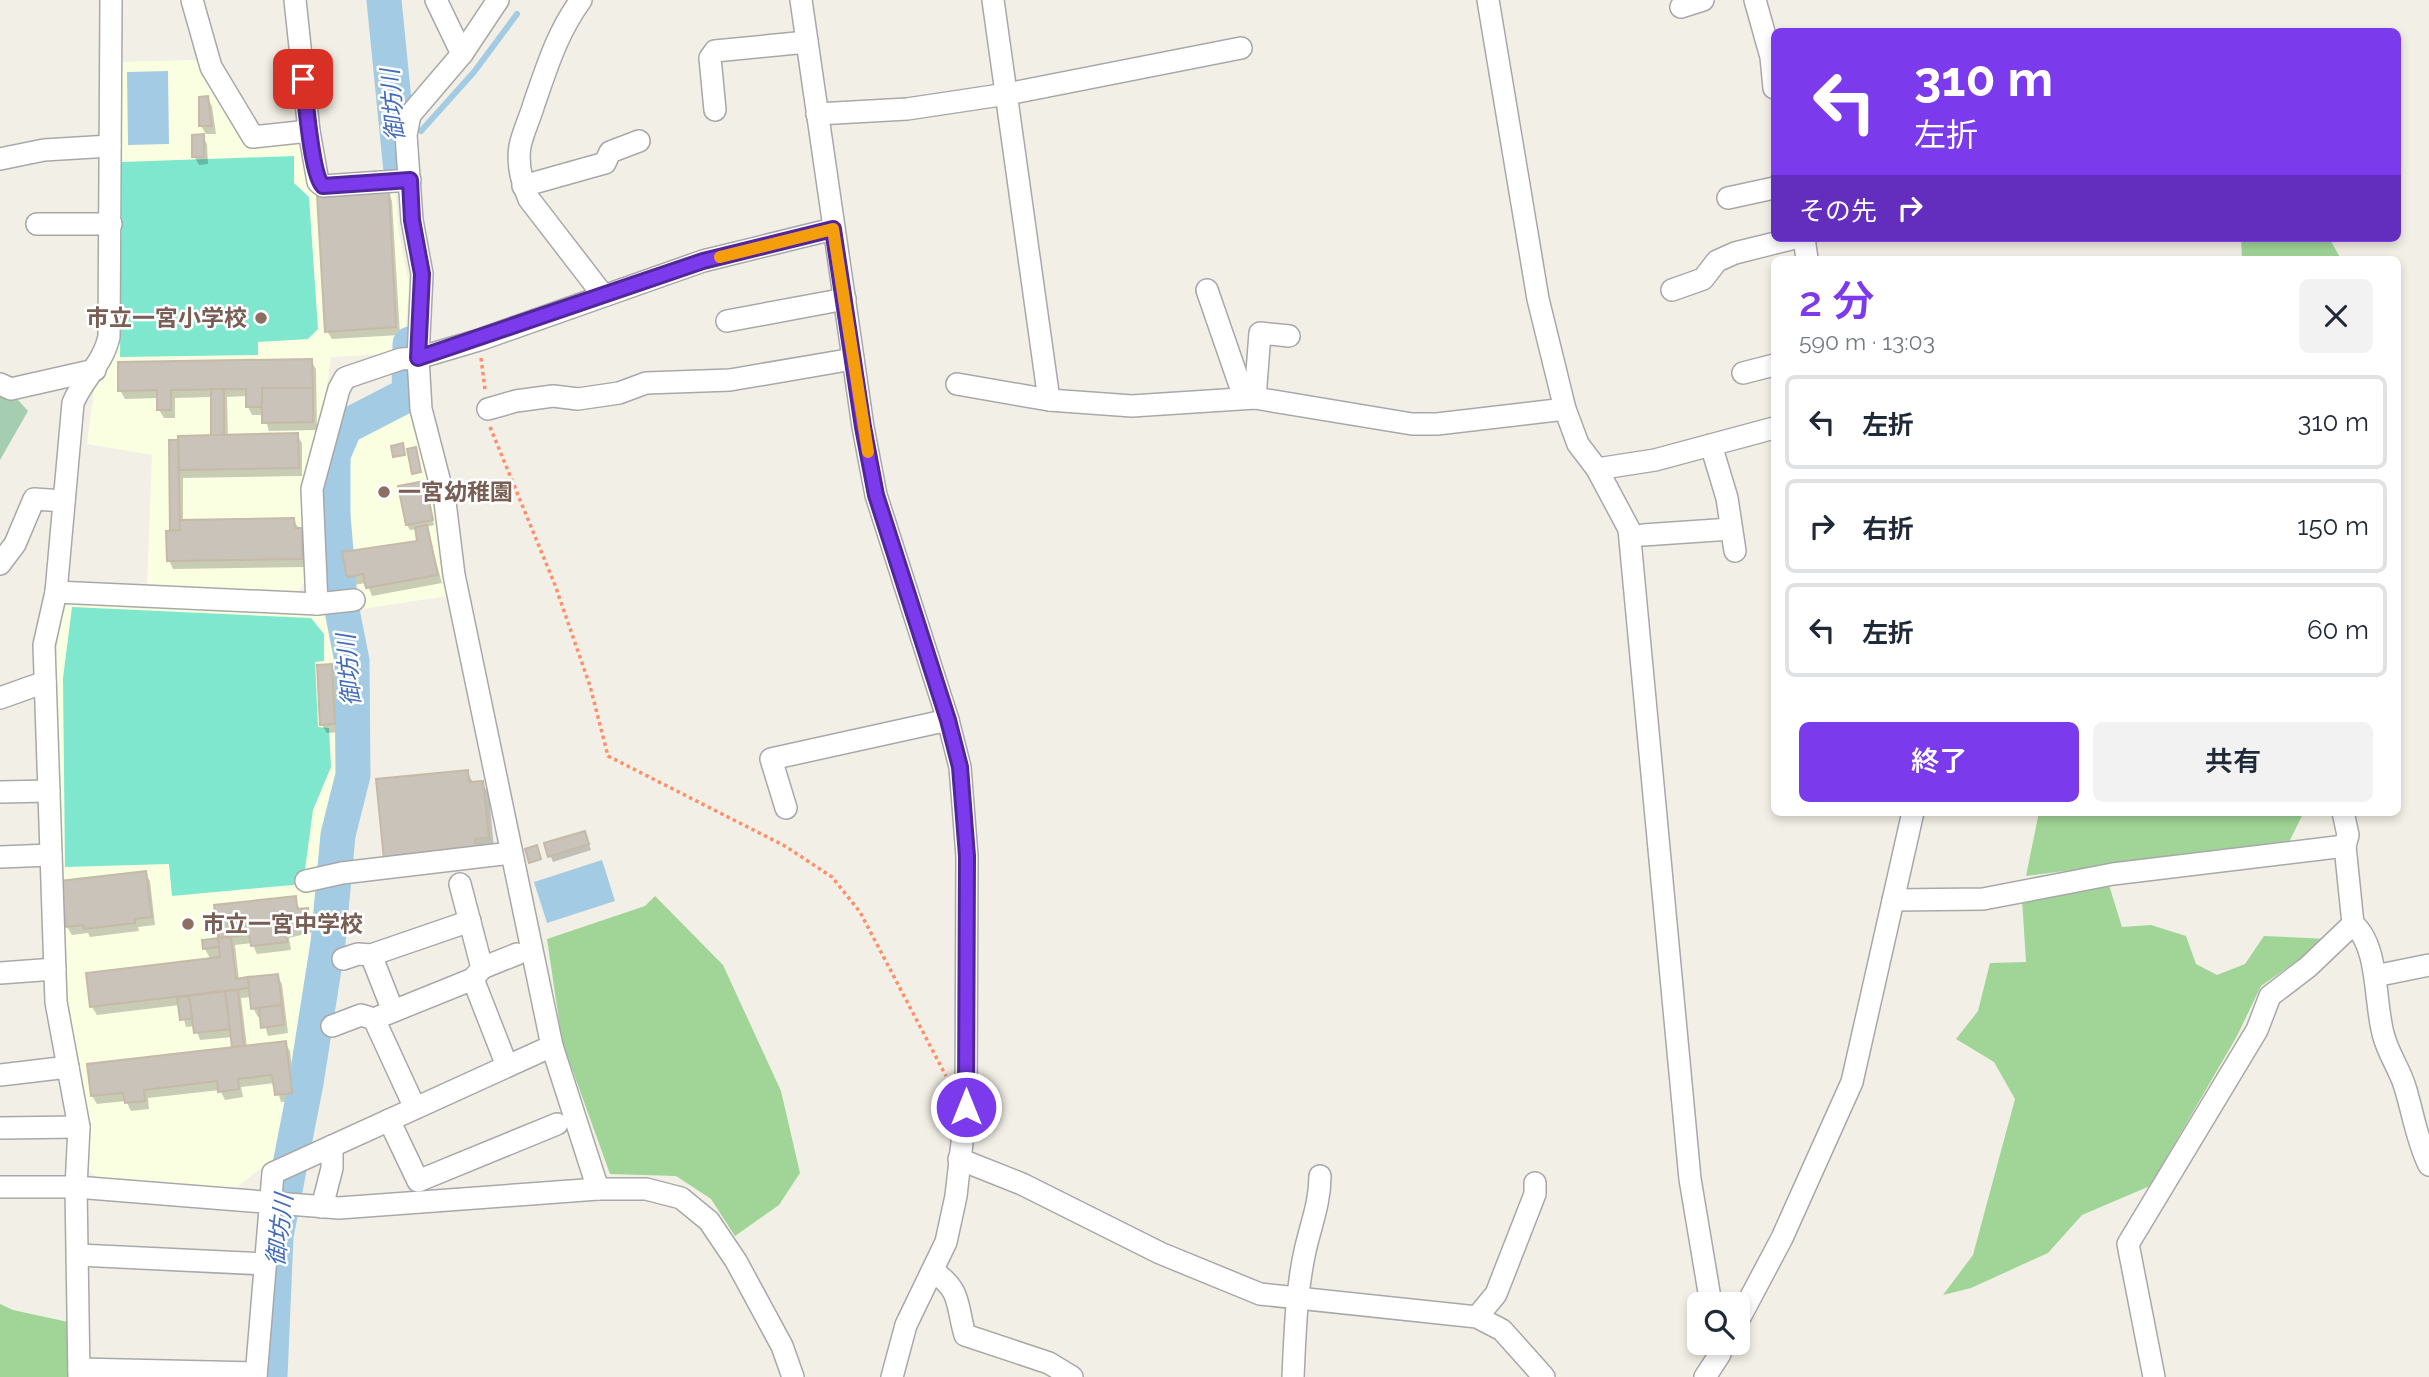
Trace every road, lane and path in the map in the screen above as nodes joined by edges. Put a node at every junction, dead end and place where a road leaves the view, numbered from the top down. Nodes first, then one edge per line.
1 (111, 0) edge
2 (192, 0) edge
3 (295, 0) edge
4 (436, 0) edge
5 (498, 0) edge
6 (581, 0) edge
7 (800, 0) edge
8 (993, 0) edge
9 (1488, 0) edge
10 (1703, 0) edge
11 (1755, 0) edge
12 (1681, 7) dead end
13 (807, 42) junction
14 (1241, 48) dead end
15 (462, 54) junction
16 (1771, 57) edge
17 (1006, 94) junction
18 (715, 110) dead end
19 (817, 114) junction
20 (309, 131) junction
21 (639, 141) dead end
22 (110, 146) junction
23 (0, 159) edge
24 (404, 181) junction
25 (523, 186) junction
26 (1771, 189) edge
27 (1728, 198) dead end
28 (37, 224) dead end
29 (111, 224) junction
30 (833, 229) junction
31 (1780, 242) edge
32 (1207, 290) dead end
33 (1672, 290) dead end
34 (603, 295) junction
35 (845, 299) junction
36 (727, 321) dead end
37 (1289, 336) dead end
38 (479, 340) junction
39 (412, 359) junction
40 (853, 359) junction
41 (1771, 366) edge
42 (95, 370) junction
43 (1743, 373) dead end
44 (0, 384) edge
45 (957, 384) dead end
46 (1249, 397) junction
47 (1049, 400) junction
48 (488, 409) junction
49 (1565, 410) junction
50 (1771, 429) edge
51 (1711, 444) junction
52 (1597, 469) junction
53 (64, 501) junction
54 (1731, 529) junction
55 (1643, 535) dead end
56 (1735, 551) dead end
57 (0, 564) edge
58 (56, 592) junction
59 (354, 600) dead end
60 (323, 603) junction
61 (46, 682) junction
62 (0, 698) edge
63 (948, 720) junction
64 (49, 791) junction
65 (0, 792) edge
66 (786, 808) dead end
67 (1912, 816) edge
68 (2344, 816) edge
69 (2345, 845) junction
70 (51, 855) junction
71 (504, 855) junction
72 (0, 857) edge
73 (324, 877) dead end
74 (460, 884) dead end
75 (1893, 900) junction
76 (470, 920) junction
77 (2353, 925) junction
78 (517, 954) dead end
79 (371, 956) junction
80 (343, 959) dead end
81 (2429, 965) edge
82 (55, 969) junction
83 (0, 973) edge
84 (477, 974) junction
85 (2375, 976) junction
86 (383, 1015) junction
87 (332, 1026) dead end
88 (546, 1048) junction
89 (508, 1066) junction
90 (68, 1067) junction
91 (0, 1075) edge
92 (966, 1107) junction
93 (415, 1108) junction
94 (389, 1120) junction
95 (557, 1124) dead end
96 (79, 1127) junction
97 (0, 1128) edge
98 (332, 1146) junction
99 (959, 1159) junction
100 (2429, 1165) edge
101 (1320, 1176) dead end
102 (1535, 1183) dead end
103 (0, 1187) edge
104 (76, 1187) junction
105 (597, 1189) junction
106 (278, 1203) junction
107 (322, 1207) junction
108 (79, 1255) junction
109 (264, 1264) junction
110 (933, 1271) junction
111 (1710, 1292) edge
112 (1750, 1298) edge
113 (1297, 1300) junction
114 (1477, 1317) junction
115 (1717, 1355) edge
116 (79, 1373) edge
117 (256, 1375) edge
118 (793, 1377) edge
119 (892, 1377) edge
120 (1072, 1377) edge
121 (1293, 1377) edge
122 (1544, 1377) edge
123 (1704, 1377) edge
124 (2154, 1377) edge

1 - 22 street
2 - 20 street
3 - 20 street
4 - 15 street
5 - 15 street
6 - 25 street
7 - 13 street
8 - 17 street
9 - 49 street
10 - 12 street
11 - 16 street
13 - 18 street
13 - 19 street
14 - 17 street
15 - 24 street
17 - 19 street
17 - 47 street
19 - 30 street
20 - 24 street
21 - 25 street
22 - 23 street
22 - 29 street
24 - 39 street
25 - 34 street
26 - 27 street
28 - 29 street
29 - 42 street
30 - 34 street
30 - 35 street
31 - 33 street
32 - 46 street
34 - 38 street
35 - 36 street
35 - 40 street
37 - 46 street
38 - 39 street
38 - 48 path
39 - 60 street
39 - 71 street
40 - 48 street
40 - 63 street
41 - 43 street
42 - 44 street
42 - 53 street
45 - 47 street
46 - 47 street
46 - 49 street
48 - 92 path
49 - 52 street
50 - 51 street
51 - 52 street
51 - 54 street
52 - 111 street
53 - 57 street
53 - 58 street
54 - 55 street
54 - 56 street
58 - 60 street
58 - 61 street
59 - 60 street
61 - 62 street
61 - 64 street
63 - 66 street
63 - 92 street
64 - 65 street
64 - 70 street
67 - 75 street
68 - 69 street
69 - 75 street
69 - 77 street
70 - 72 street
70 - 82 street
71 - 73 street
71 - 88 street
74 - 76 street
75 - 112 street
76 - 79 street
76 - 84 street
77 - 85 street
77 - 124 street
78 - 84 street
79 - 80 street
79 - 86 street
81 - 85 street
82 - 83 street
82 - 90 street
84 - 86 street
84 - 89 street
85 - 100 street
86 - 87 street
86 - 93 street
88 - 89 street
88 - 105 street
89 - 93 street
90 - 91 street
90 - 96 street
92 - 99 street
93 - 94 street
94 - 95 street
94 - 98 street
96 - 97 street
96 - 104 street
98 - 106 street
98 - 107 street
99 - 110 street
99 - 113 street
101 - 113 street
102 - 114 street
103 - 104 street
104 - 106 street
104 - 108 street
105 - 107 street
105 - 118 street
106 - 107 street
106 - 109 street
108 - 109 street
108 - 116 street
109 - 117 street
110 - 119 street
110 - 120 street
113 - 114 street
113 - 121 street
114 - 122 street
115 - 123 street
116 - 117 street

